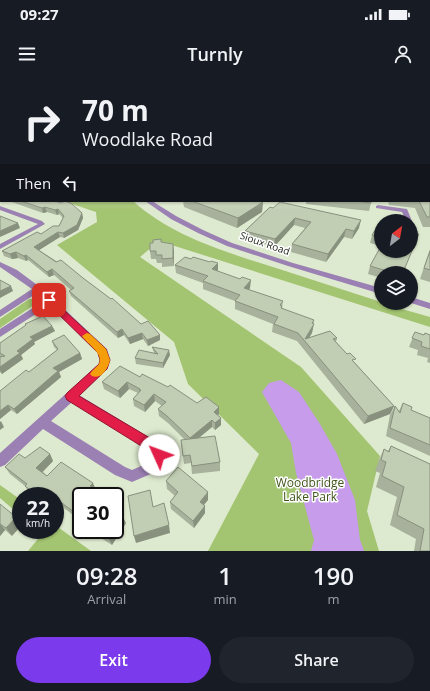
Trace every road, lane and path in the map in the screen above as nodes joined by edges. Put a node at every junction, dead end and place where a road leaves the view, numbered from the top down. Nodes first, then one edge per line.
1 (149, 202) edge
2 (378, 207) dead end
3 (0, 208) edge
4 (406, 214) edge
5 (0, 247) edge
6 (0, 264) edge
7 (374, 289) edge
8 (37, 290) junction
9 (49, 300) junction
10 (418, 302) edge
11 (430, 306) edge
12 (0, 314) edge
13 (0, 334) edge
14 (71, 396) junction
15 (43, 422) junction
16 (0, 461) edge

1 - 7 street, Sioux Road
2 - 4 street
3 - 5 street
6 - 8 street
8 - 9 street
8 - 12 street
9 - 13 street
9 - 14 street
10 - 11 street
14 - 15 street
14 - 15 street
15 - 16 street

